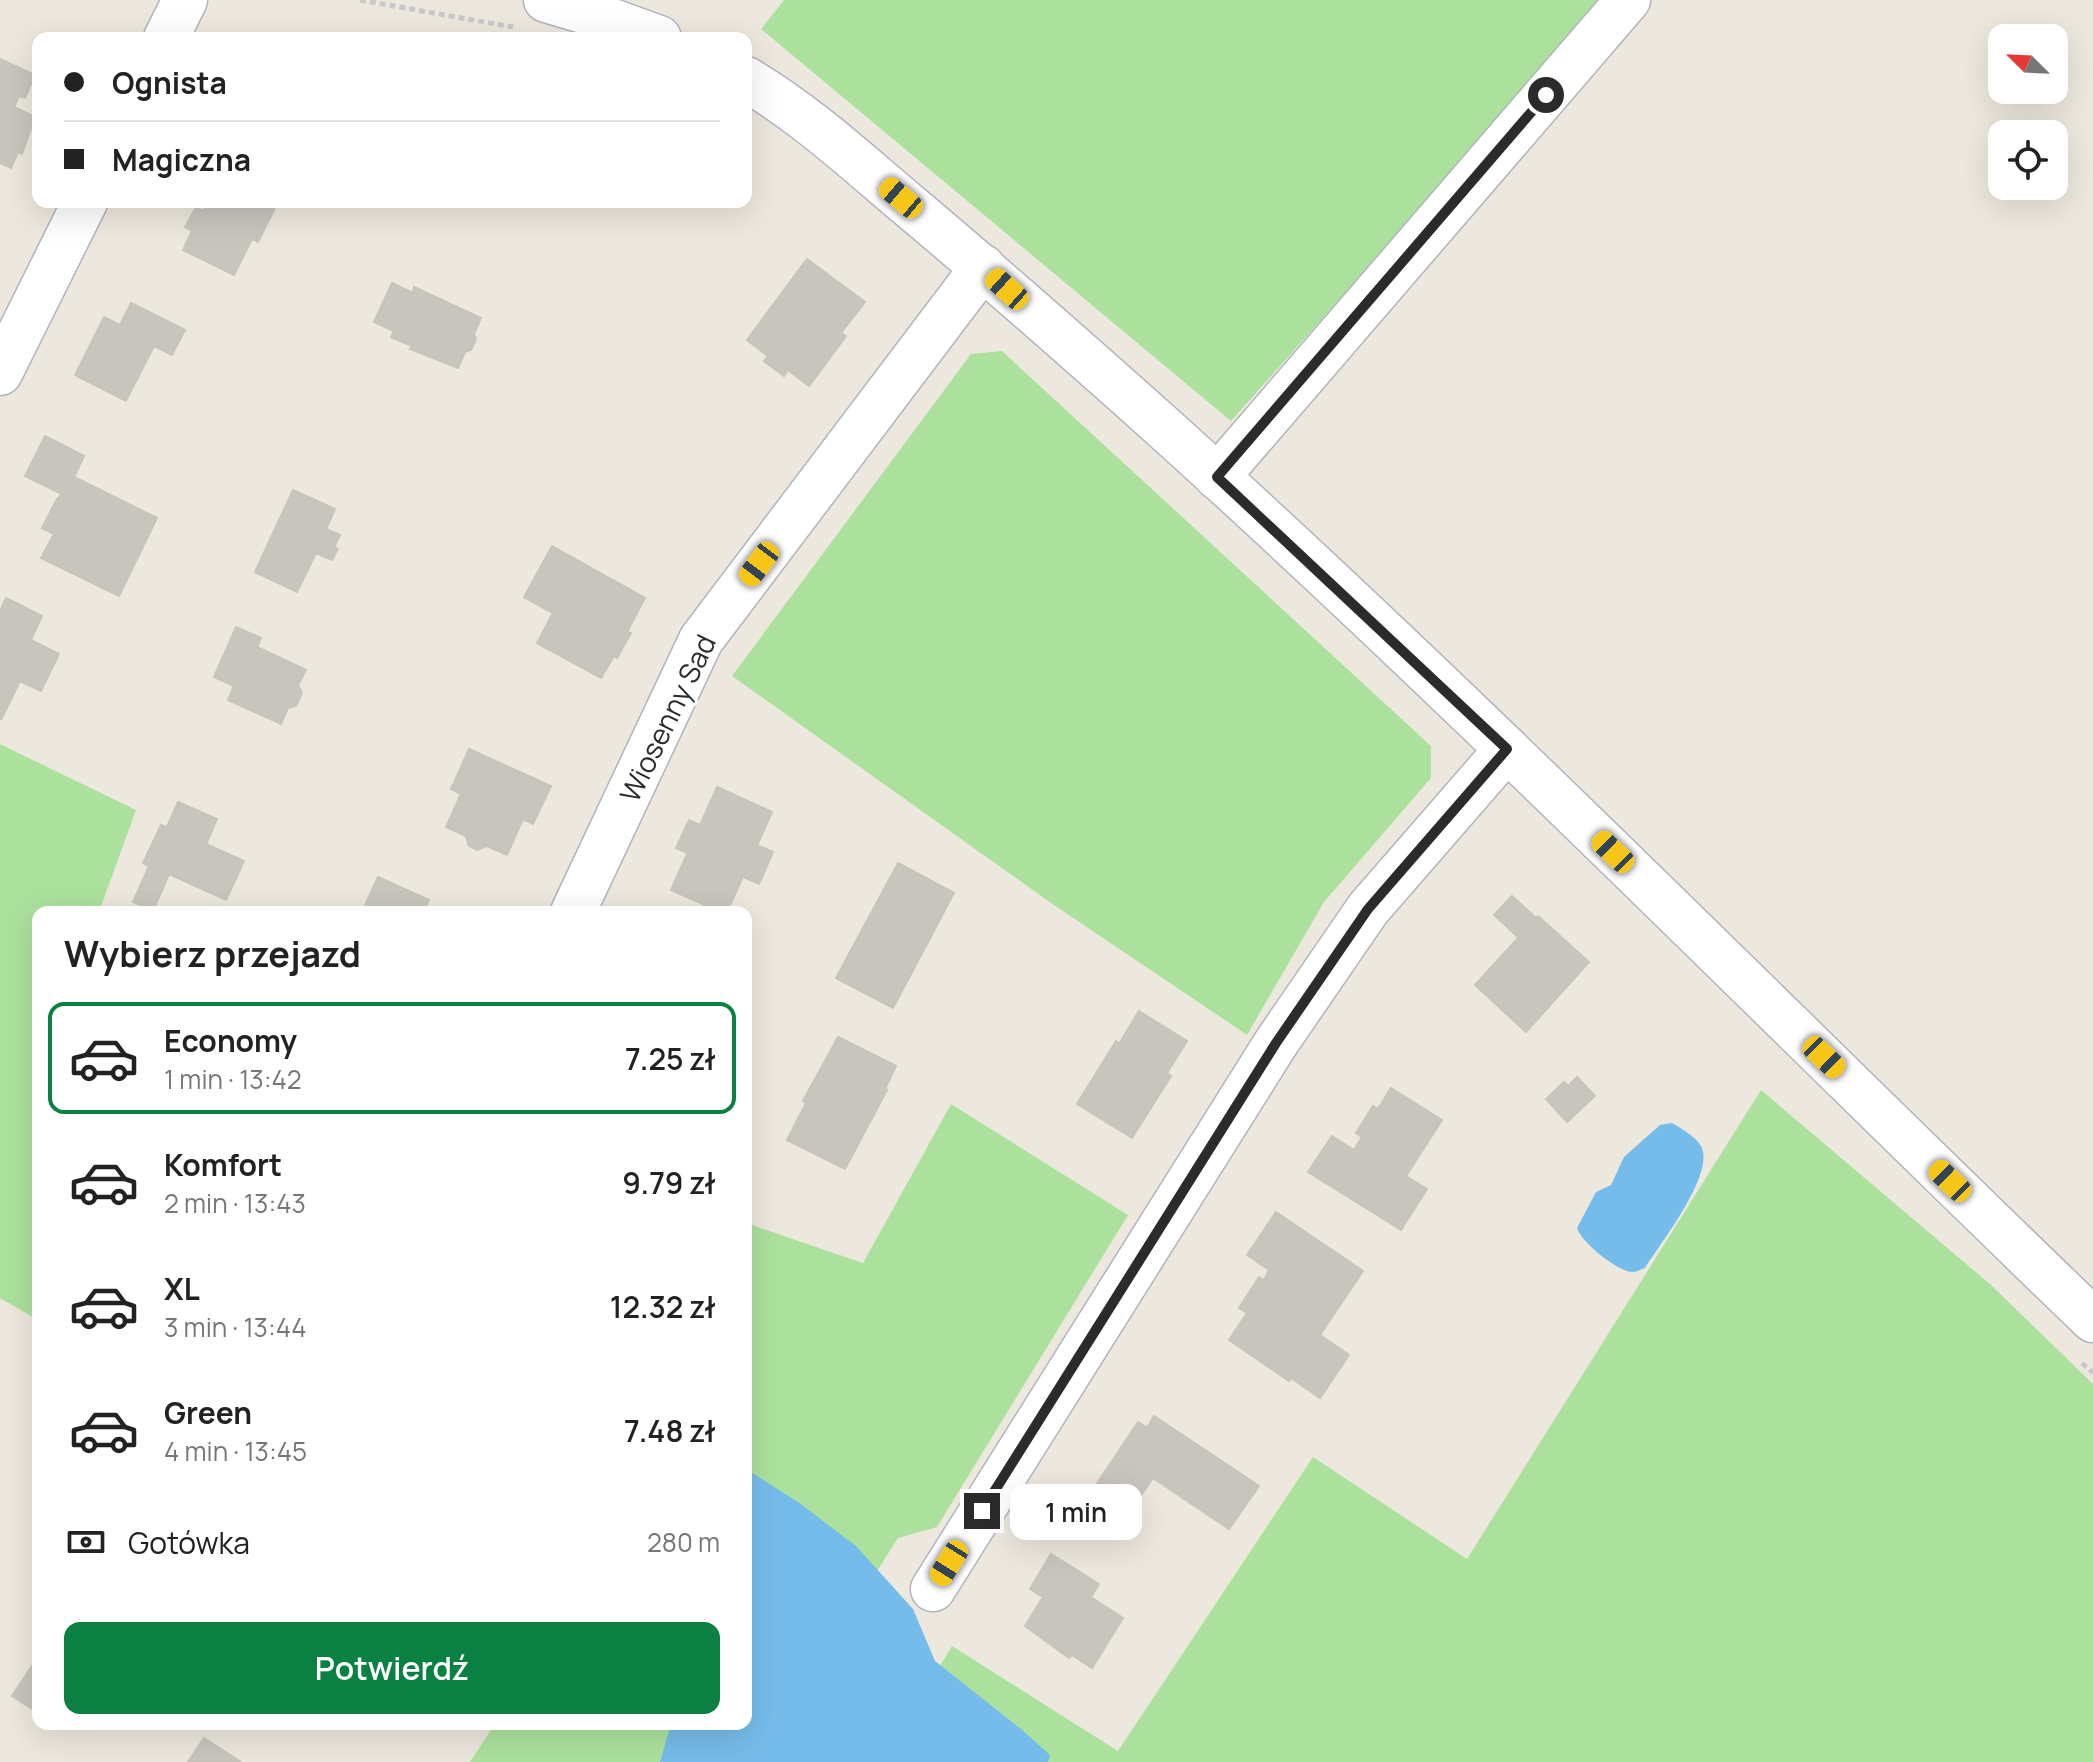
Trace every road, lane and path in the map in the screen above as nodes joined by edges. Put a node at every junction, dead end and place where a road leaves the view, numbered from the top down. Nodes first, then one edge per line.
1 (185, 0) edge
2 (360, 0) edge
3 (1628, 0) edge
4 (533, 14) edge
5 (169, 32) edge
6 (643, 32) edge
7 (752, 83) edge
8 (82, 208) edge
9 (983, 267) junction
10 (0, 373) edge
11 (1217, 477) junction
12 (1507, 749) junction
13 (576, 906) edge
14 (2093, 1320) edge
15 (933, 1589) dead end

1 - 5 street
2 - 4 path
3 - 11 street
4 - 6 street
7 - 9 street
8 - 10 street
9 - 11 street
9 - 13 street, Wiosenny Sad
11 - 12 street
12 - 14 street
12 - 15 street

